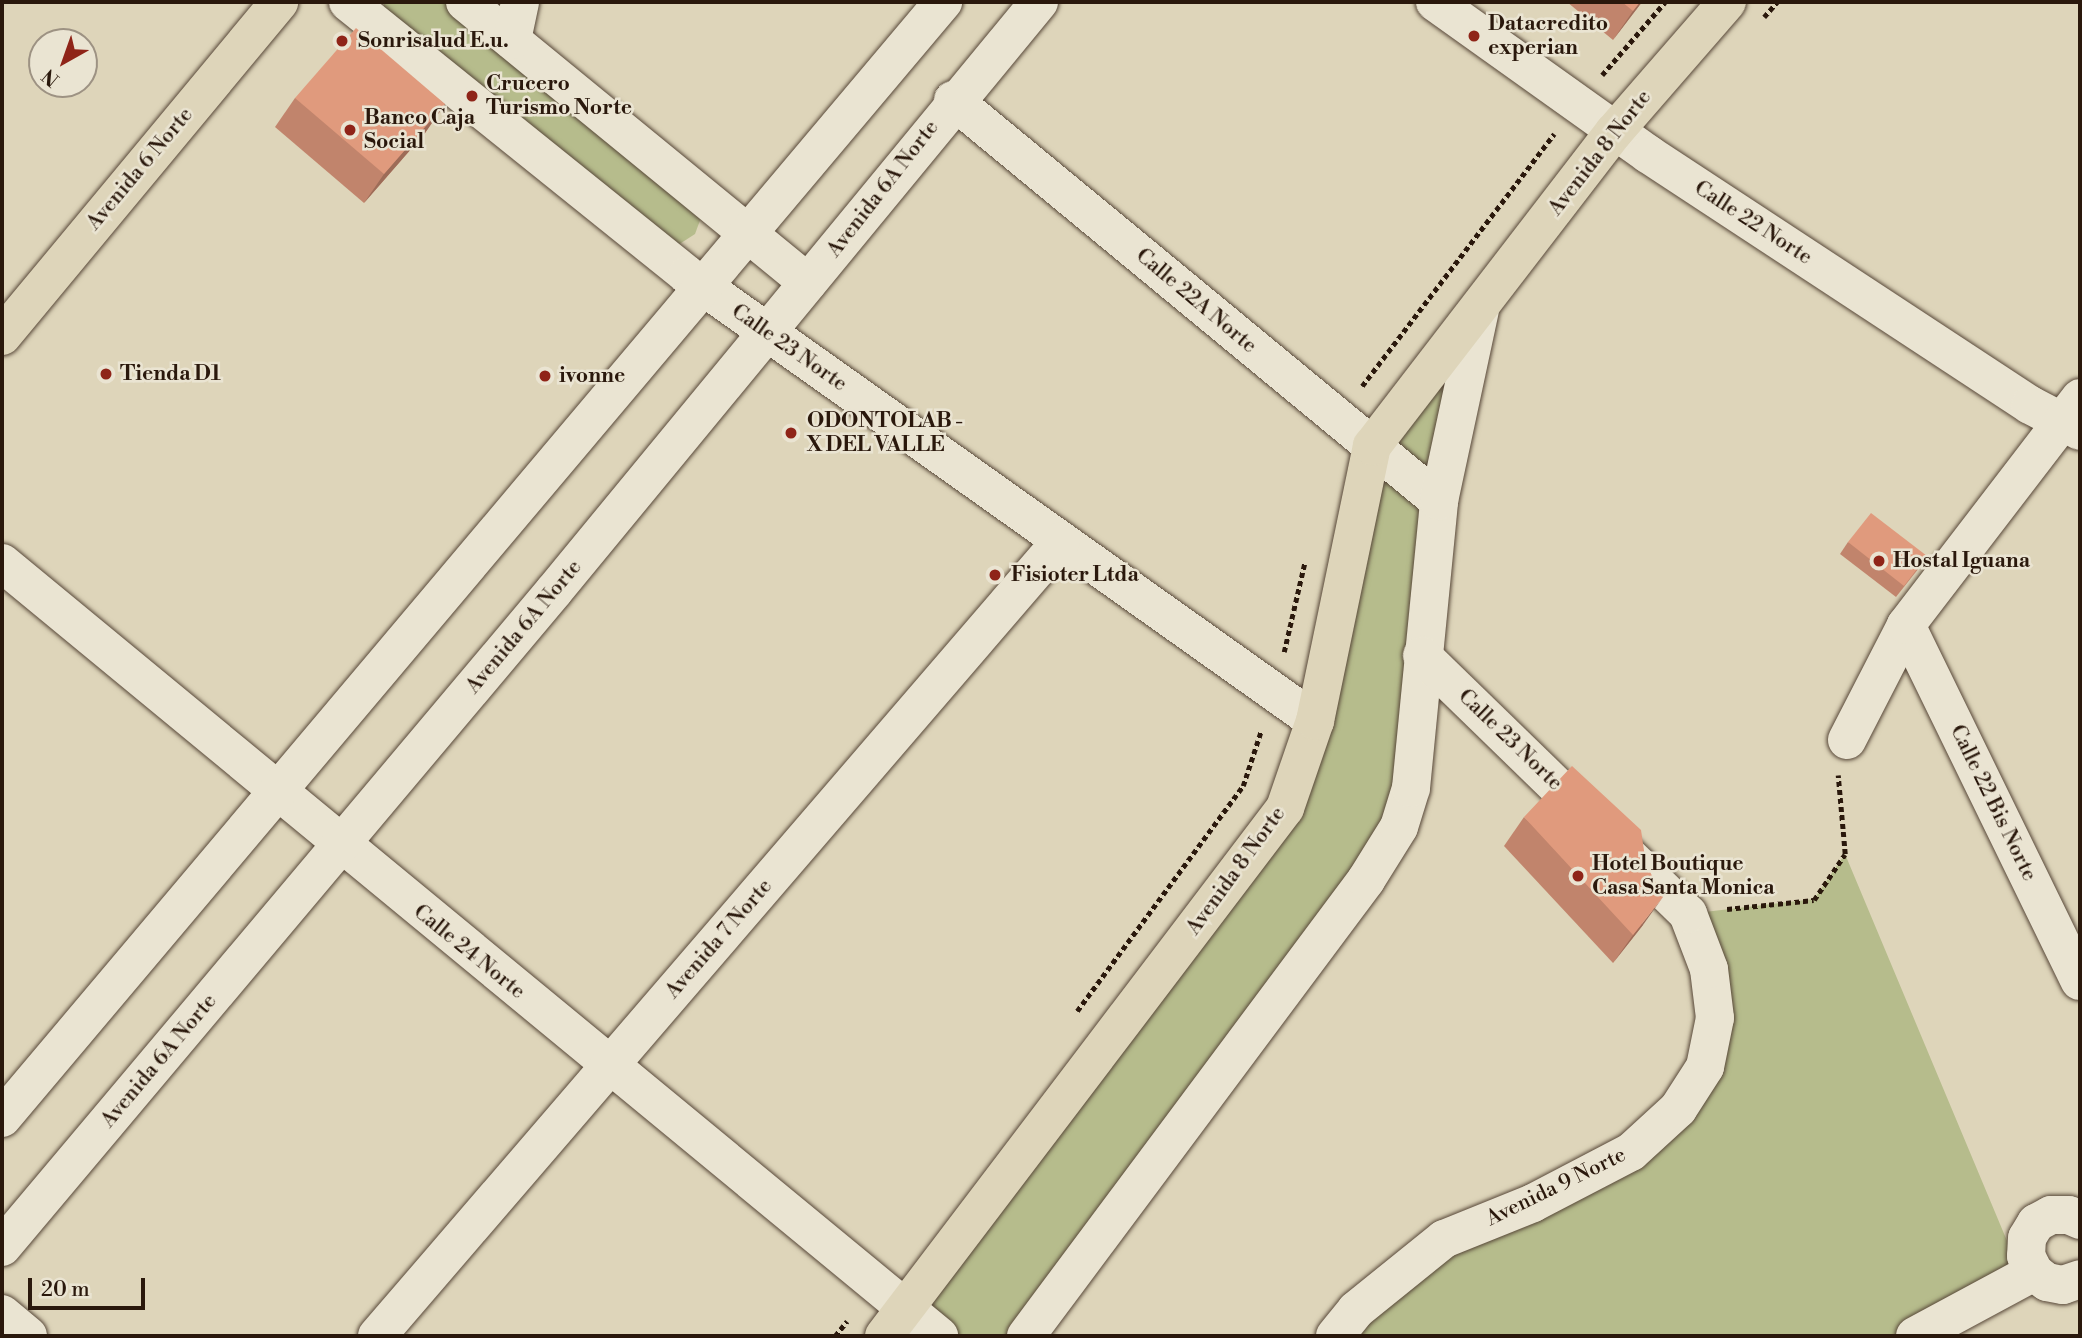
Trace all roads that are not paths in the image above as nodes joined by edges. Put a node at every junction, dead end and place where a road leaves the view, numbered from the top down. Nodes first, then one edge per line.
1 (279, 2) edge
2 (348, 2) edge
3 (465, 2) edge
4 (520, 2) edge
5 (943, 2) edge
6 (1039, 2) edge
7 (1435, 2) edge
8 (1727, 2) edge
9 (512, 40) junction
10 (953, 100) junction
11 (1614, 132) junction
12 (747, 234) junction
13 (808, 283) junction
14 (703, 287) junction
15 (1480, 310) junction
16 (769, 333) junction
17 (2, 336) edge
18 (2074, 417) edge
19 (1372, 446) junction
20 (1439, 501) junction
21 (1061, 541) junction
22 (2, 563) edge
23 (1906, 625) junction
24 (1422, 655) junction
25 (1314, 721) junction
26 (1847, 740) road end
27 (276, 793) junction
28 (340, 846) junction
29 (1688, 914) joint
30 (2080, 981) edge
31 (609, 1066) junction
32 (2, 1118) edge
33 (2071, 1211) edge
34 (2, 1247) edge
35 (2029, 1275) junction
36 (2080, 1279) edge
37 (2, 1314) edge
38 (895, 1323) edge
39 (28, 1336) edge
40 (377, 1336) edge
41 (939, 1336) edge
42 (1026, 1336) edge
43 (1335, 1336) edge
44 (1915, 1336) edge

1 - 17 main road, Avenida 6 Norte
2 - 14 street, Calle 23 Norte
3 - 9 street
4 - 9 street
5 - 12 street
6 - 10 street, Avenida 6A Norte
7 - 11 street, Calle 22 Norte
8 - 11 main road, Avenida 8 Norte
9 - 12 street
10 - 13 street, Avenida 6A Norte
10 - 19 street, Calle 22A Norte
11 - 15 main road, Avenida 8 Norte
11 - 18 street, Calle 22 Norte
12 - 13 street
12 - 14 street
13 - 16 street, Avenida 6A Norte
14 - 16 street, Calle 23 Norte
14 - 27 street
15 - 19 main road, Avenida 8 Norte
15 - 20 street, Avenida 8 Norte
16 - 21 street, Calle 23 Norte
16 - 28 street, Avenida 6A Norte
18 - 23 street
19 - 20 street, Calle 22A Norte
19 - 25 main road, Avenida 8 Norte
20 - 24 street, Avenida 8 Norte
21 - 25 street, Calle 23 Norte
21 - 31 street, Avenida 7 Norte
22 - 27 street, Calle 24 Norte
23 - 26 street
23 - 30 street, Calle 22 Bis Norte
24 - 29 street, Calle 23 Norte
24 - 42 street, Avenida 8 Norte
25 - 38 main road, Avenida 8 Norte
27 - 28 street, Calle 24 Norte
27 - 32 street
28 - 31 street, Calle 24 Norte
28 - 34 street, Avenida 6A Norte
29 - 43 street, Avenida 9 Norte
31 - 38 street, Calle 24 Norte
31 - 40 street, Avenida 7 Norte
33 - 35 street
35 - 36 street
35 - 44 street
37 - 39 street
38 - 41 street, Calle 24 Norte

